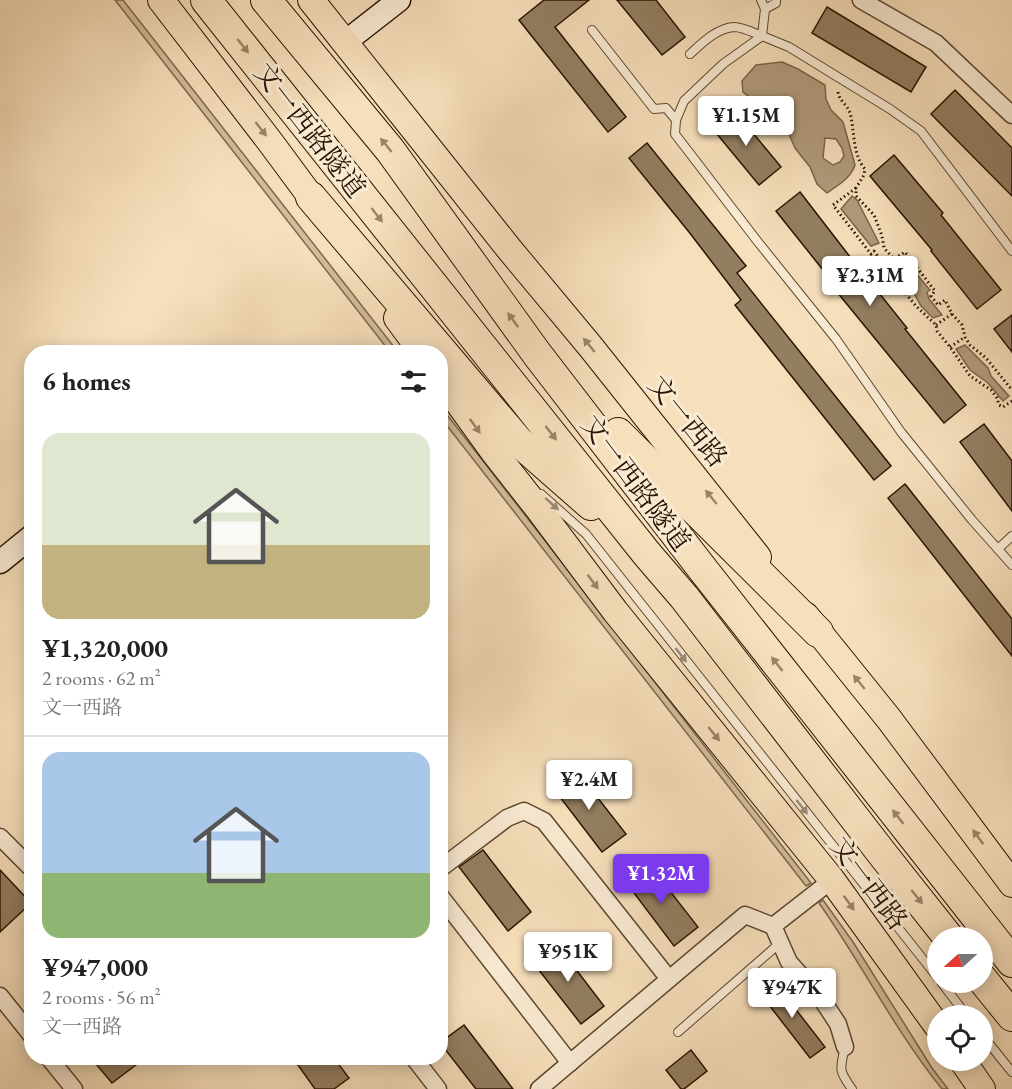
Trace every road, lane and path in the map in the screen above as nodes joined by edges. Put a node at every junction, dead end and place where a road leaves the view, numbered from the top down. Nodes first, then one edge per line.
1 (161, 0) edge
2 (206, 0) edge
3 (266, 0) edge
4 (311, 0) edge
5 (399, 0) edge
6 (761, 0) edge
7 (776, 0) edge
8 (861, 0) edge
9 (765, 9) junction
10 (592, 30) dead end
11 (762, 36) junction
12 (344, 43) junction
13 (690, 54) dead end
14 (840, 79) junction
15 (1012, 115) edge
16 (676, 120) junction
17 (856, 188) junction
18 (311, 197) junction
19 (884, 248) junction
20 (1012, 251) edge
21 (876, 252) junction
22 (952, 314) junction
23 (936, 325) junction
24 (964, 337) junction
25 (417, 345) edge
26 (437, 345) edge
27 (950, 347) junction
28 (537, 354) junction
29 (448, 358) edge
30 (448, 389) edge
31 (1012, 390) edge
32 (1012, 401) edge
33 (493, 451) junction
34 (1012, 536) edge
35 (24, 542) edge
36 (998, 549) junction
37 (647, 554) junction
38 (0, 562) edge
39 (1012, 565) edge
40 (818, 632) junction
41 (0, 837) edge
42 (24, 861) edge
43 (448, 863) edge
44 (832, 879) junction
45 (1012, 884) edge
46 (448, 906) edge
47 (773, 926) junction
48 (940, 927) edge
49 (780, 943) junction
50 (1012, 962) edge
51 (927, 964) edge
52 (669, 979) junction
53 (949, 993) edge
54 (993, 993) edge
55 (1, 998) edge
56 (959, 1005) edge
57 (927, 1012) edge
58 (1012, 1016) edge
59 (24, 1026) edge
60 (678, 1032) dead end
61 (845, 1047) joint
62 (993, 1049) edge
63 (570, 1063) junction
64 (55, 1065) edge
65 (419, 1065) edge
66 (970, 1071) edge
67 (1012, 1072) edge
68 (74, 1089) edge
69 (438, 1089) edge
70 (539, 1089) edge
71 (852, 1089) edge
72 (982, 1089) edge

1 -> 18 main road
2 -> 37 highway, 文一西路隧道
28 -> 3 highway, 文一西路隧道
4 - 12 main road, 文一西路
5 - 12 street
6 - 9 lane
7 - 9 lane
8 - 15 street
9 - 11 lane
10 - 16 lane
11 - 13 lane
11 - 14 lane
11 - 16 lane
40 -> 12 main road, 文一西路
14 - 17 path
14 - 20 lane
16 - 36 lane
17 - 19 path
17 - 21 path
18 - 25 main road
18 - 26 highway
19 - 21 path
19 - 22 path
21 - 23 path
22 - 23 path
22 - 24 path
23 - 27 path
24 - 27 path
24 - 31 path
27 - 32 path
28 - 40 highway
50 -> 28 highway, 文一西路隧道
29 - 37 highway
30 -> 33 main road, 文一西路
33 -> 44 main road, 文一西路
33 -> 51 lane
34 - 36 lane
35 - 38 street
36 - 39 lane
37 -> 48 highway, 文一西路隧道
45 -> 40 main road, 文一西路
41 - 42 street
43 - 52 street
44 - 47 street
44 -> 57 main road, 文一西路
46 - 63 street
47 - 49 street
47 - 52 street
49 - 60 lane
49 - 61 street
52 - 63 street
53 - 56 lane
54 - 58 highway
55 - 59 street
61 - 71 lane
62 - 67 lane
63 - 70 street
64 - 68 street
65 - 69 street
66 - 72 main road

